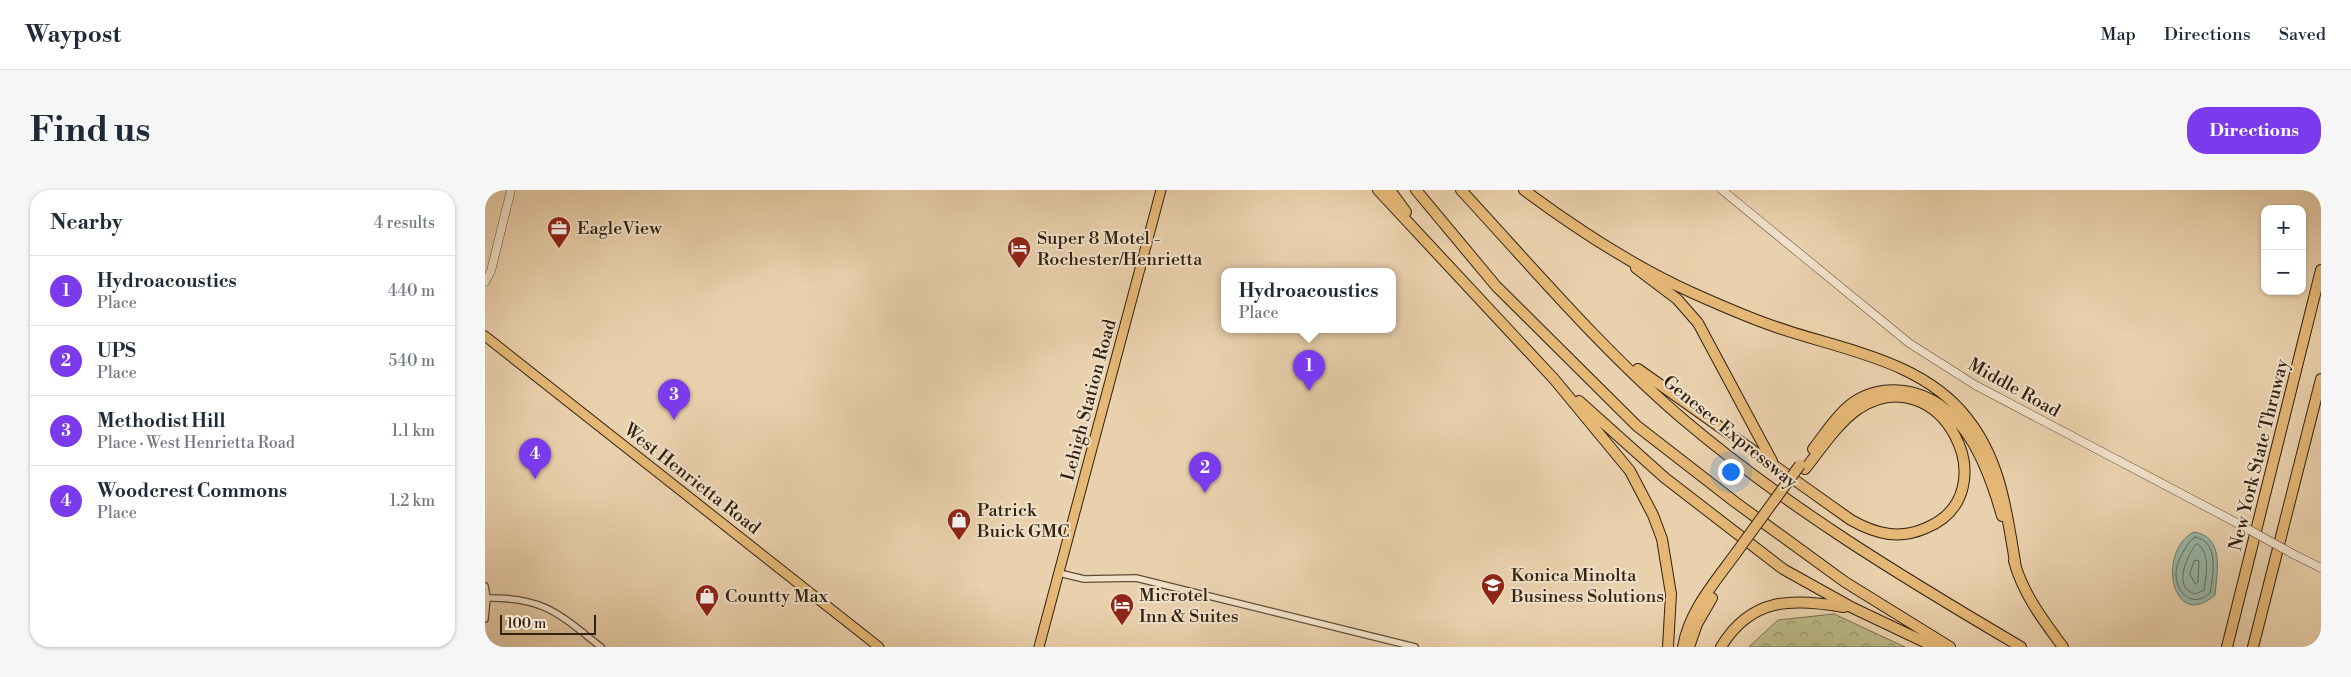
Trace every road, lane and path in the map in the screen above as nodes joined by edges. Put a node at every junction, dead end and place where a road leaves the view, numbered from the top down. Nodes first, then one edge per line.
1 (511, 190) edge
2 (1161, 190) edge
3 (1378, 190) edge
4 (1390, 190) edge
5 (1416, 190) edge
6 (1461, 190) edge
7 (1524, 190) edge
8 (1722, 190) edge
9 (1610, 249) junction
10 (1433, 250) junction
11 (2321, 270) edge
12 (485, 282) edge
13 (485, 336) edge
14 (1609, 349) junction
15 (1554, 379) junction
16 (2321, 379) edge
17 (1774, 464) junction
18 (1803, 467) junction
19 (1738, 555) junction
20 (2016, 568) junction
21 (2321, 568) edge
22 (1059, 573) junction
23 (485, 586) edge
24 (487, 598) junction
25 (1853, 608) junction
26 (485, 619) edge
27 (601, 647) edge
28 (879, 647) edge
29 (1039, 647) edge
30 (1415, 647) edge
31 (1668, 647) edge
32 (1683, 647) edge
33 (1689, 647) edge
34 (1721, 647) edge
35 (1935, 647) edge
36 (1950, 647) edge
37 (2021, 647) edge
38 (2063, 647) edge
39 (2227, 647) edge
40 (2253, 647) edge

1 - 12 street
2 - 22 main road, Lehigh Station Road
3 - 10 highway
4 - 10 highway
5 - 36 highway
6 - 14 highway, Genesee Expressway
7 - 9 highway
8 - 21 street, Middle Road, bridge
9 - 17 highway
9 - 20 highway
10 - 15 highway
11 - 39 highway, New York State Thruway
13 - 28 main road, West Henrietta Road
14 - 17 highway
14 - 37 highway, Genesee Expressway
15 - 25 highway
15 - 31 highway
16 - 40 highway
17 - 18 highway
18 - 19 highway, bridge
18 - 20 highway
19 - 32 highway
19 - 33 highway
20 - 38 highway
22 - 29 main road, Lehigh Station Road
22 - 30 street
23 - 24 street
24 - 26 street
24 - 27 street
25 - 34 highway
25 - 35 highway

